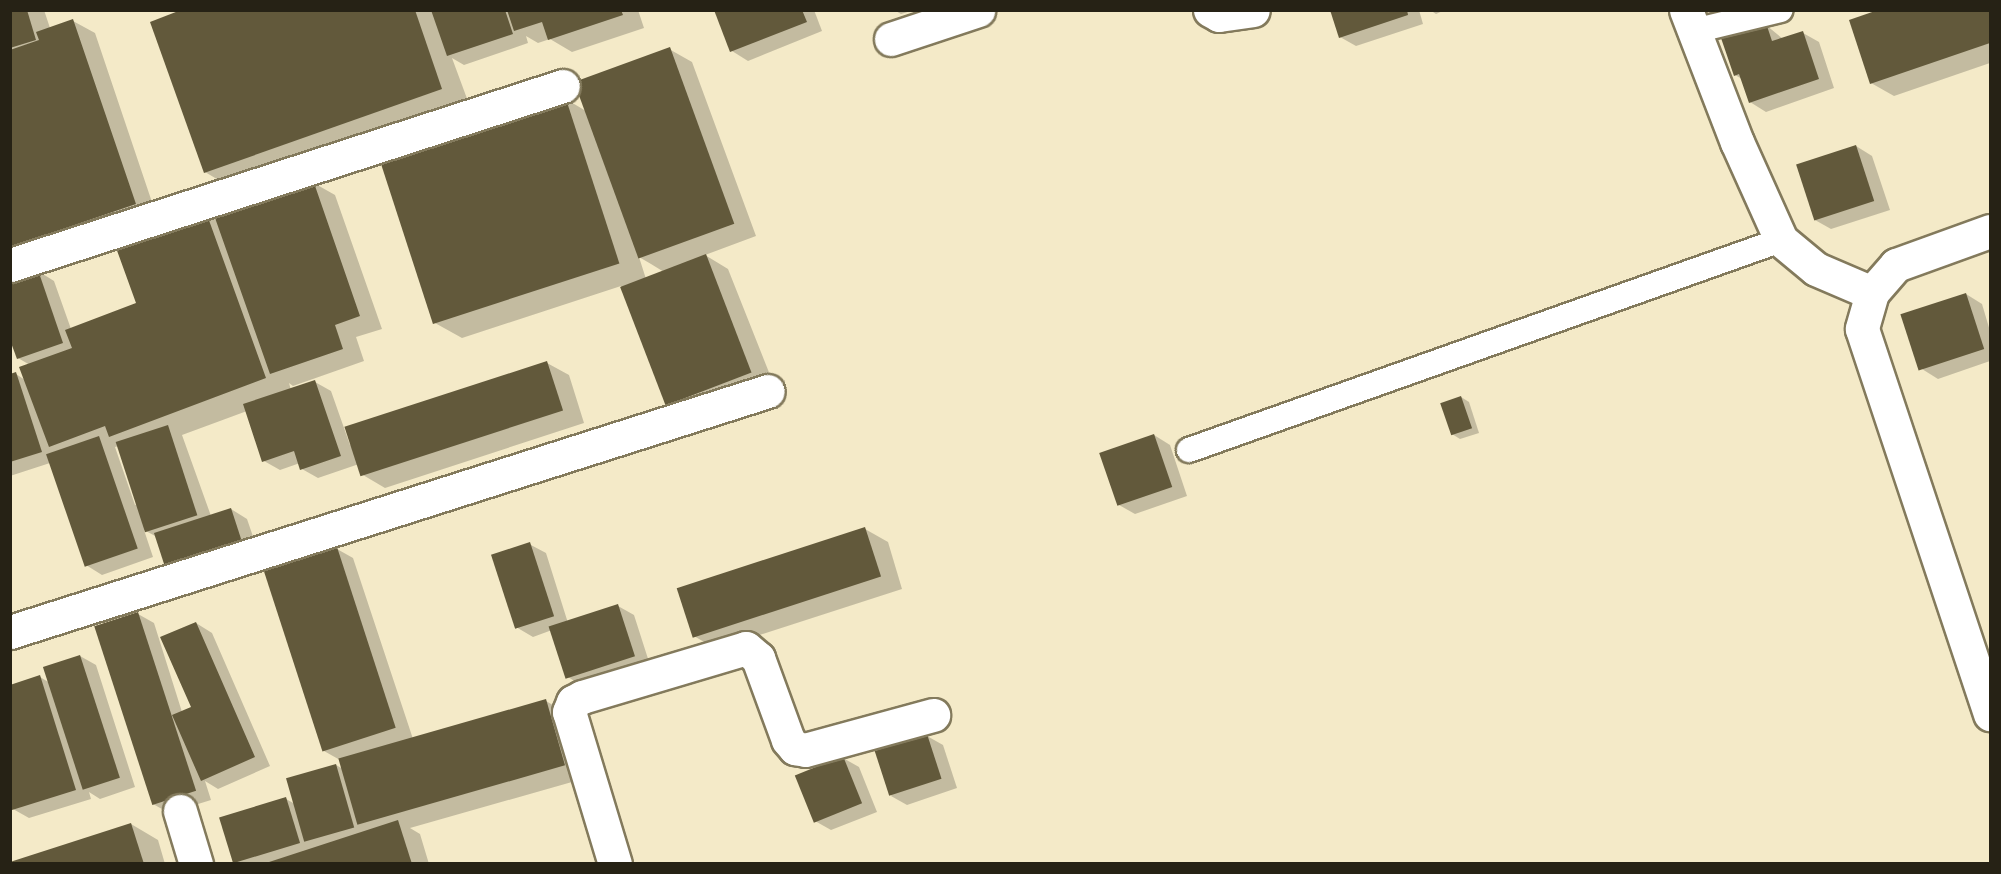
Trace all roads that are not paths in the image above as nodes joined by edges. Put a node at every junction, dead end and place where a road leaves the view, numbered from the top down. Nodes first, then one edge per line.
1 (978, 10) edge
2 (1210, 10) edge
3 (1252, 10) edge
4 (1782, 10) edge
5 (1690, 21) edge
6 (891, 39) dead end
7 (564, 86) dead end
8 (1990, 231) edge
9 (1781, 240) junction
10 (10, 265) edge
11 (1872, 293) junction
12 (768, 391) dead end
13 (1189, 450) dead end
14 (10, 632) edge
15 (1990, 714) edge
16 (933, 715) dead end
17 (180, 811) dead end
18 (196, 864) edge
19 (615, 864) edge

1 - 6 street
2 - 3 street
4 - 5 lane
5 - 9 street
7 - 10 street
8 - 11 street
9 - 11 street
9 - 13 lane
11 - 15 street
12 - 14 street
16 - 19 street
17 - 18 street

